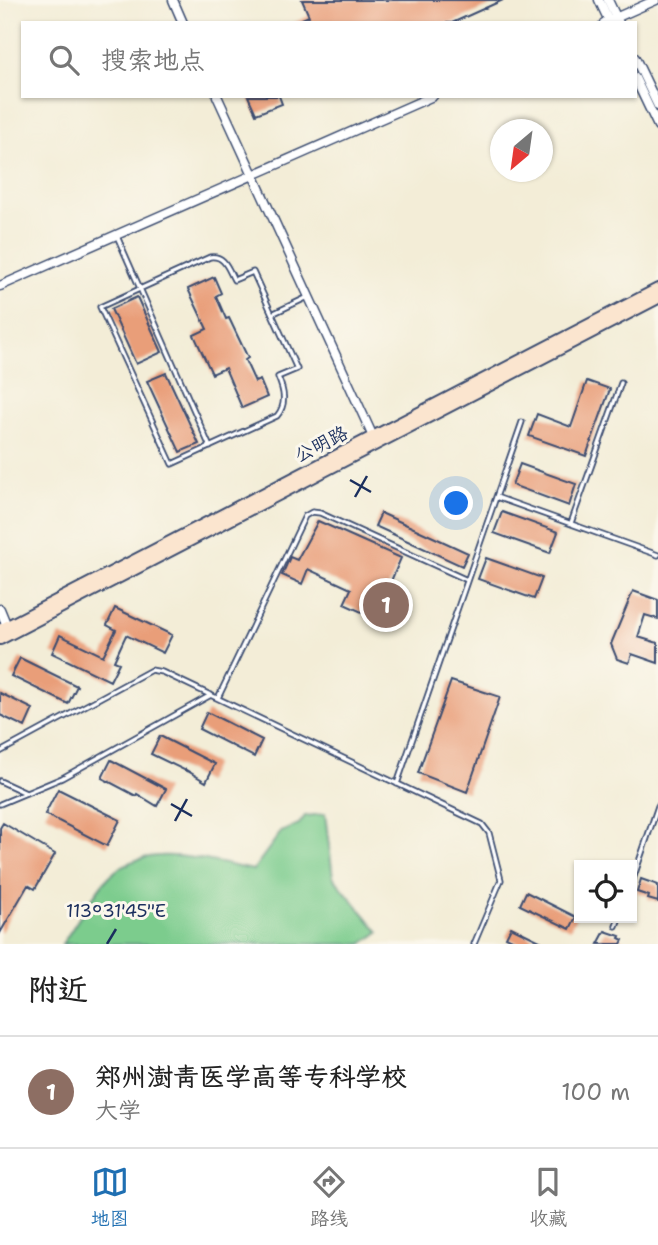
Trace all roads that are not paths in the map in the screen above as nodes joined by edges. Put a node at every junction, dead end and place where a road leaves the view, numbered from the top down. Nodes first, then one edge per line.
1 (173, 0) edge
2 (599, 0) edge
3 (608, 0) edge
4 (656, 0) edge
5 (182, 21) edge
6 (611, 21) edge
7 (637, 62) edge
8 (637, 82) edge
9 (218, 98) edge
10 (428, 98) edge
11 (658, 106) edge
12 (658, 126) edge
13 (252, 174) junction
14 (116, 234) junction
15 (0, 286) edge
16 (141, 288) junction
17 (658, 289) edge
18 (309, 297) junction
19 (658, 298) edge
20 (272, 314) junction
21 (621, 383) dead end
22 (522, 422) dead end
23 (375, 440) junction
24 (210, 447) junction
25 (496, 497) junction
26 (571, 523) junction
27 (658, 555) edge
28 (467, 580) junction
29 (0, 609) edge
30 (4, 632) edge
31 (211, 695) junction
32 (218, 698) junction
33 (0, 752) edge
34 (0, 781) edge
35 (397, 784) junction
36 (26, 793) junction
37 (0, 804) edge
38 (658, 806) edge
39 (637, 867) edge
40 (617, 923) edge
41 (616, 926) dead end
42 (474, 944) edge

1 - 5 street
2 - 6 street
3 - 6 street
4 - 6 street
7 - 11 street
8 - 12 street
9 - 13 street
10 - 13 street
13 - 14 street
13 - 18 street
14 - 15 street
14 - 16 lane
16 - 20 lane
16 - 24 lane
16 - 24 lane
17 - 23 street, 公明路
18 - 20 lane
18 - 23 street
19 - 23 street, 公明路
20 - 24 lane
21 - 26 lane
22 - 25 lane
23 - 30 street, 公明路
25 - 26 lane
25 - 28 lane
26 - 27 lane
28 - 32 lane
28 - 35 lane
29 - 30 street
31 - 32 lane
31 - 33 lane
31 - 36 lane
32 - 35 lane
34 - 36 lane
35 - 42 lane
36 - 37 lane
38 - 39 lane
40 - 41 lane

